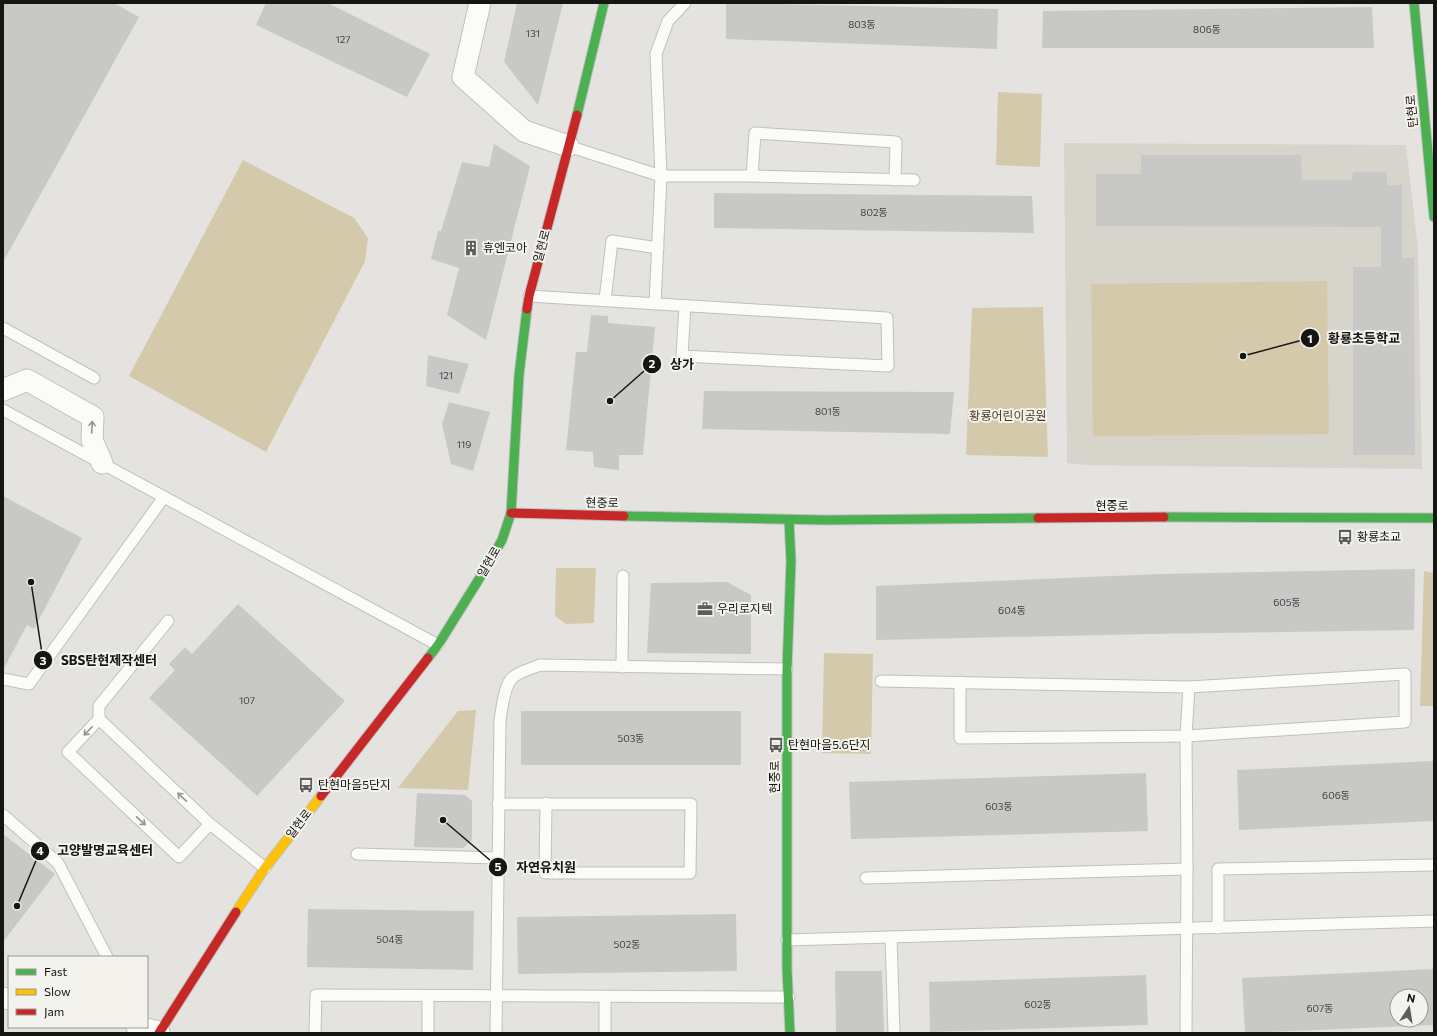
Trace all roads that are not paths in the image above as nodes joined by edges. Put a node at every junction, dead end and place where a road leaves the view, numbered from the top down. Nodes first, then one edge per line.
1 (480, 3) edge
2 (604, 3) edge
3 (685, 3) edge
4 (1414, 3) edge
5 (568, 146) junction
6 (661, 176) junction
7 (752, 176) junction
8 (895, 180) junction
9 (914, 180) dead end
10 (1434, 217) edge
11 (658, 248) junction
12 (529, 296) junction
13 (605, 300) junction
14 (655, 304) junction
15 (685, 306) junction
16 (3, 328) edge
17 (94, 378) dead end
18 (3, 390) edge
19 (3, 410) edge
20 (102, 463) junction
21 (164, 497) junction
22 (511, 513) junction
23 (1434, 518) edge
24 (790, 520) junction
25 (623, 576) dead end
26 (168, 621) dead end
27 (438, 645) junction
28 (622, 667) junction
29 (787, 669) junction
30 (3, 679) edge
31 (880, 681) dead end
32 (960, 682) junction
33 (1189, 686) junction
34 (99, 719) junction
35 (1186, 736) junction
36 (546, 803) junction
37 (498, 804) junction
38 (3, 815) edge
39 (210, 824) junction
40 (357, 854) dead end
41 (498, 858) junction
42 (1434, 865) edge
43 (265, 868) junction
44 (1187, 869) junction
45 (866, 878) dead end
46 (1434, 921) edge
47 (1218, 928) junction
48 (1186, 929) junction
49 (891, 937) junction
50 (787, 940) junction
51 (106, 956) edge
52 (428, 996) junction
53 (496, 996) junction
54 (605, 996) junction
55 (789, 997) junction
56 (141, 1028) edge
57 (159, 1032) edge
58 (315, 1033) edge
59 (428, 1033) edge
60 (496, 1033) edge
61 (605, 1033) edge
62 (790, 1033) edge
63 (894, 1033) edge
64 (1186, 1033) edge

1 - 5 street
2 - 5 street, 일현로
3 - 6 lane
4 - 10 street, 탄현로
5 - 6 lane
5 - 12 street, 일현로
6 - 7 lane
6 - 11 lane
7 - 8 lane
7 - 8 lane
8 - 9 lane
11 - 13 lane
11 - 14 lane
12 - 13 lane
12 - 22 street, 일현로
13 - 14 lane
14 - 15 lane
15 - 15 lane
16 - 17 lane
20 -> 18 street
19 - 20 lane
20 - 21 lane
21 - 27 lane
21 - 30 lane
22 - 24 street, 현중로
22 - 27 street, 일현로
23 - 24 street, 현중로
24 - 29 street, 현중로
25 - 28 lane
26 - 34 lane
27 - 43 street, 일현로
28 - 29 lane
28 - 37 lane
29 - 50 street, 현중로
31 - 32 lane
32 - 33 lane
32 - 35 lane
33 - 35 lane
33 - 35 lane
39 -> 34 lane
34 -> 39 lane
35 - 44 lane
36 - 36 lane
36 - 37 lane
37 - 41 lane
38 - 51 lane
39 - 43 lane
40 - 41 lane
41 - 53 lane
42 - 47 lane
43 - 57 street, 일현로
44 - 45 lane
44 - 48 lane
46 - 47 lane
47 - 48 lane
48 - 49 lane
48 - 64 lane
49 - 50 lane
49 - 63 lane
50 - 55 street, 현중로
52 - 53 lane
52 - 58 lane
52 - 59 lane
53 - 54 lane
53 - 60 lane
54 - 55 lane
54 - 61 lane
55 - 62 street, 현중로
56 - 57 street, 일현로

